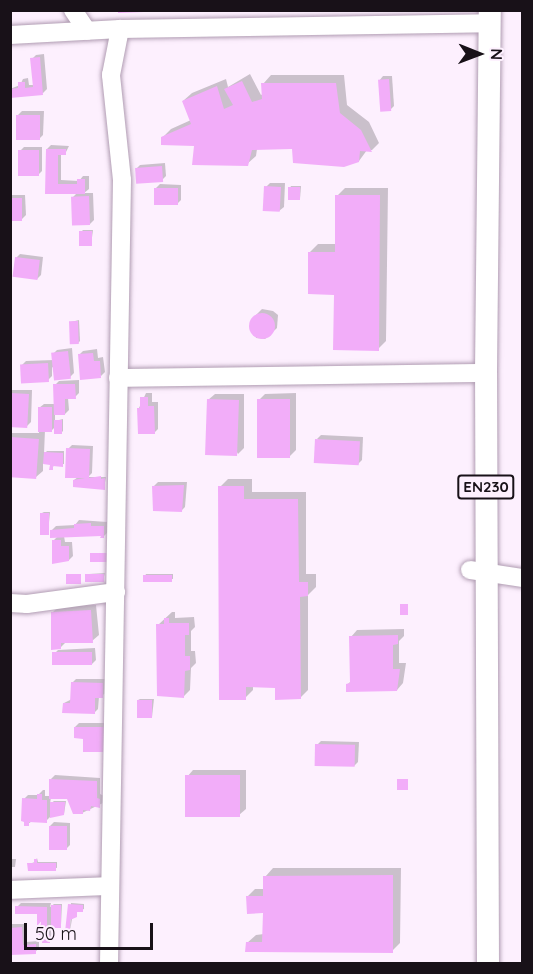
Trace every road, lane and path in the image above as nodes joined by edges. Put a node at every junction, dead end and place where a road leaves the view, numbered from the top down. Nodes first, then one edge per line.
1 (73, 10) edge
2 (489, 17) edge
3 (120, 29) junction
4 (87, 31) junction
5 (10, 35) edge
6 (486, 373) junction
7 (118, 378) junction
8 (478, 571) junction
9 (522, 578) edge
10 (116, 592) junction
11 (10, 603) edge
12 (110, 886) junction
13 (10, 890) edge
14 (109, 963) edge
15 (488, 963) edge

1 - 4 street
2 - 3 street
2 - 6 main road, EN230
3 - 4 street
3 - 7 street
4 - 5 street
6 - 7 street
6 - 8 main road, EN230
7 - 10 street
8 - 9 street
8 - 15 main road, EN230
10 - 11 street
10 - 12 street
12 - 13 street
12 - 14 street

